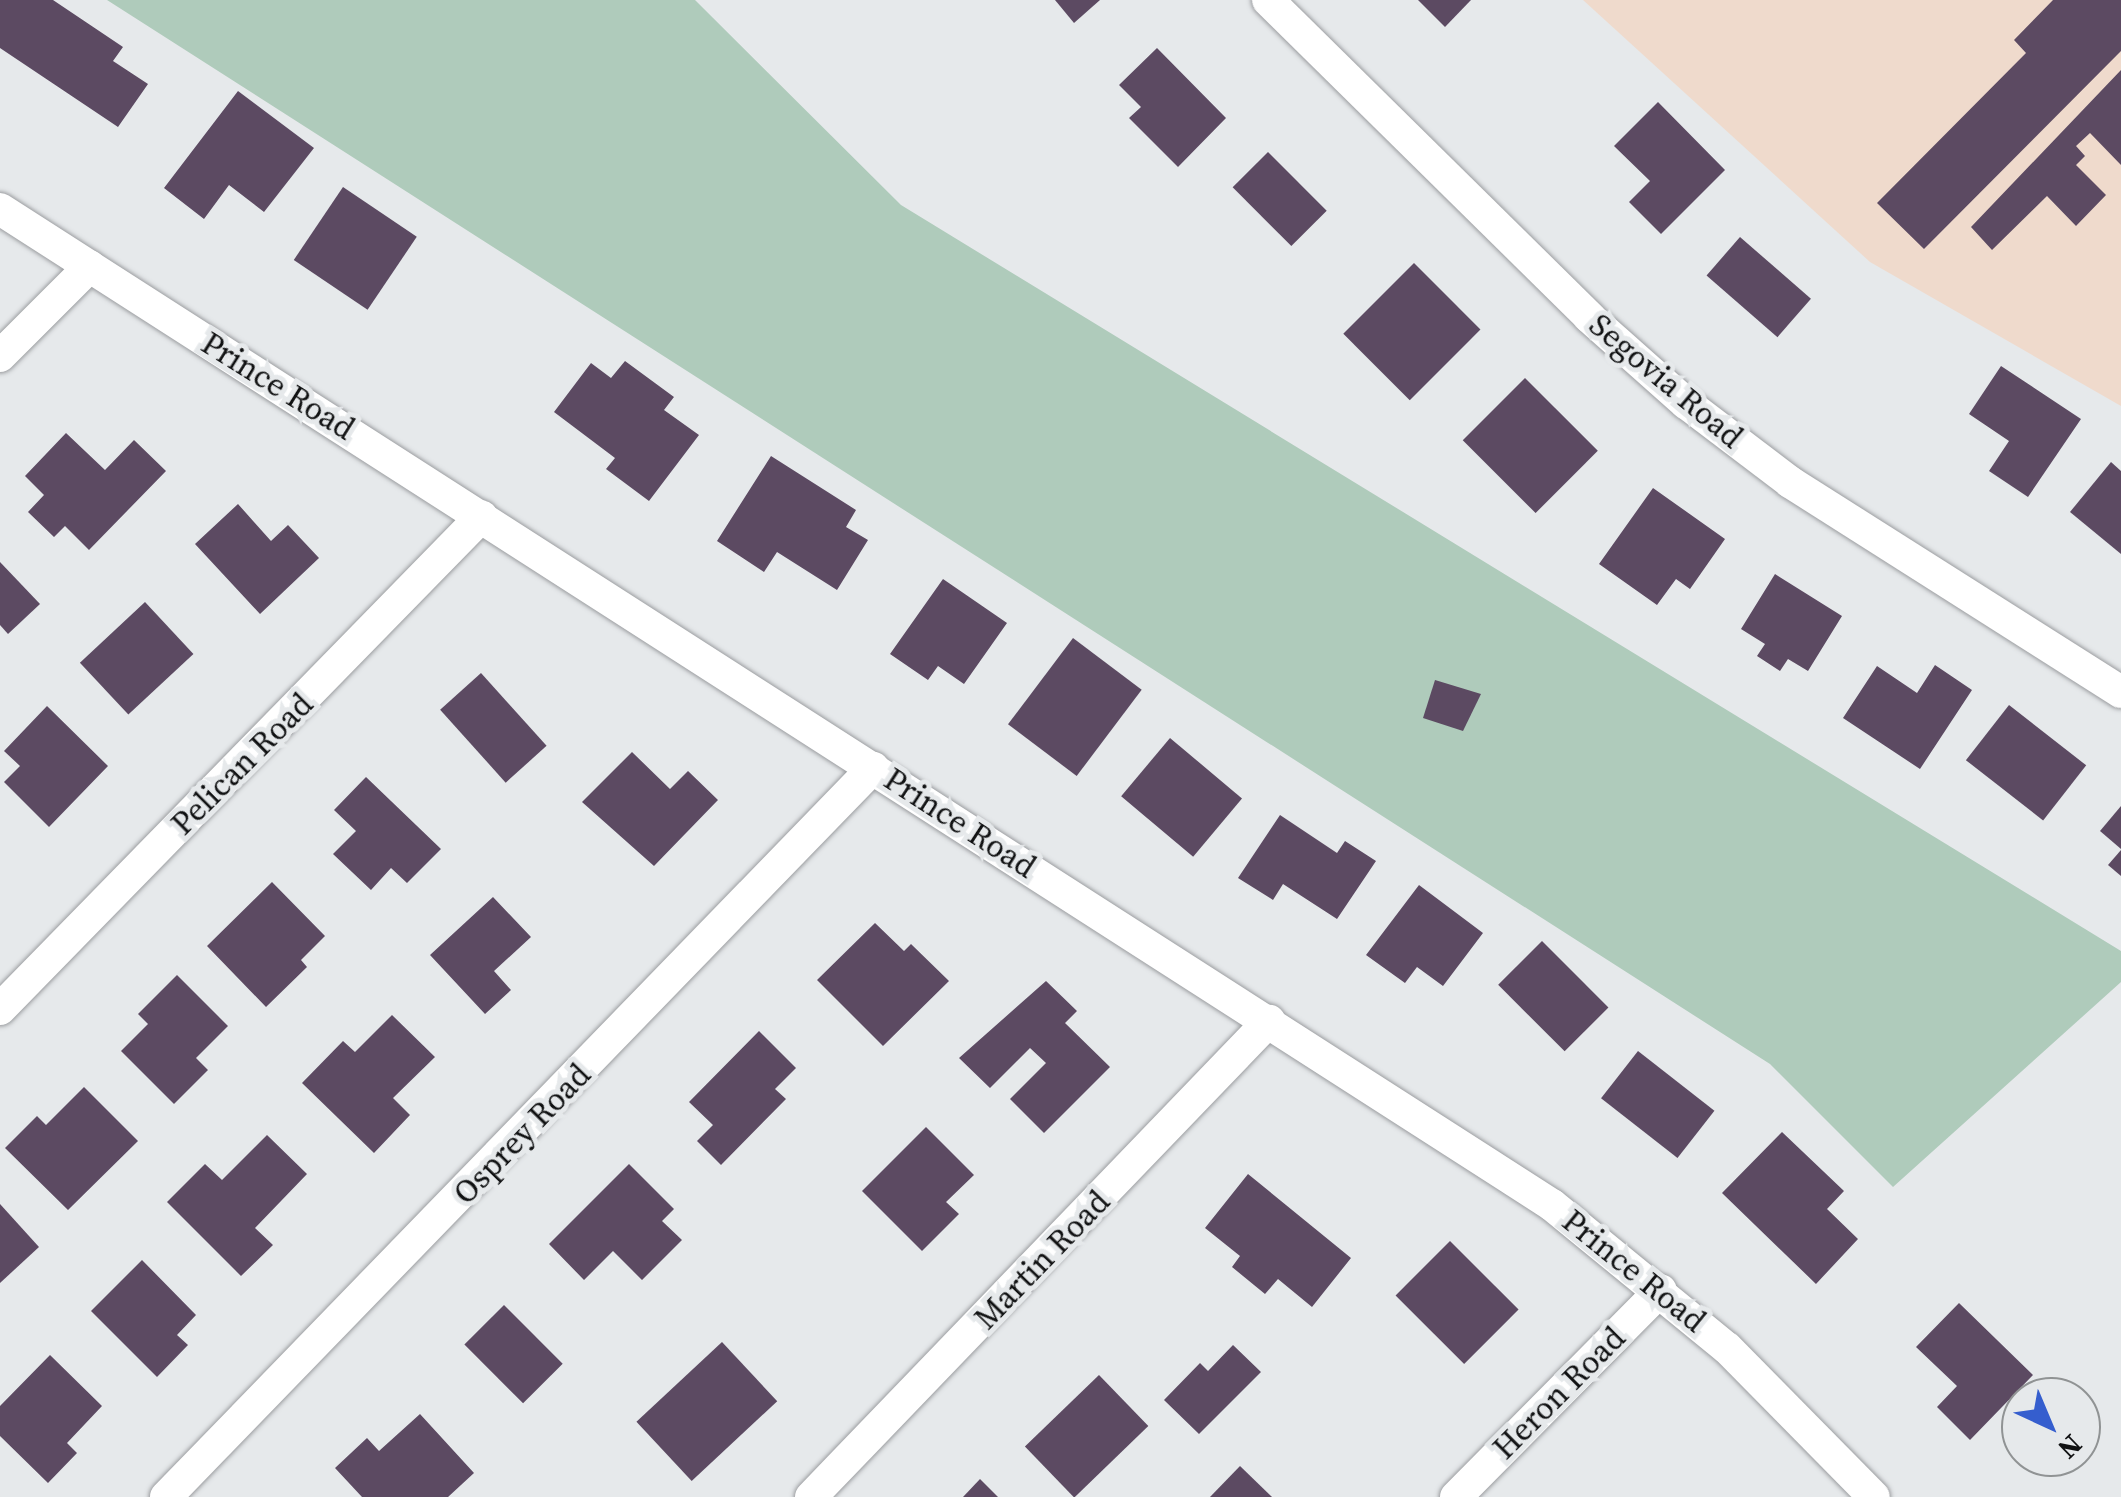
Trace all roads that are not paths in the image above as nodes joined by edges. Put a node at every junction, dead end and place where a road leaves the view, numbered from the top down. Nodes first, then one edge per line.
1 (1268, 0) edge
2 (0, 209) edge
3 (90, 266) junction
4 (0, 356) edge
5 (482, 516) junction
6 (2121, 692) edge
7 (873, 768) junction
8 (0, 1009) edge
9 (1270, 1021) junction
10 (1662, 1290) junction
11 (166, 1497) edge
12 (812, 1497) edge
13 (1456, 1497) edge
14 (1874, 1497) edge

1 - 6 street, Segovia Road
2 - 3 street, Prince Road
3 - 4 street
3 - 5 street, Prince Road
5 - 7 street, Prince Road
5 - 8 street, Pelican Road
7 - 9 street, Prince Road
7 - 11 street, Osprey Road
9 - 10 street, Prince Road
9 - 12 street, Martin Road
10 - 13 street, Heron Road
10 - 14 street, Prince Road

